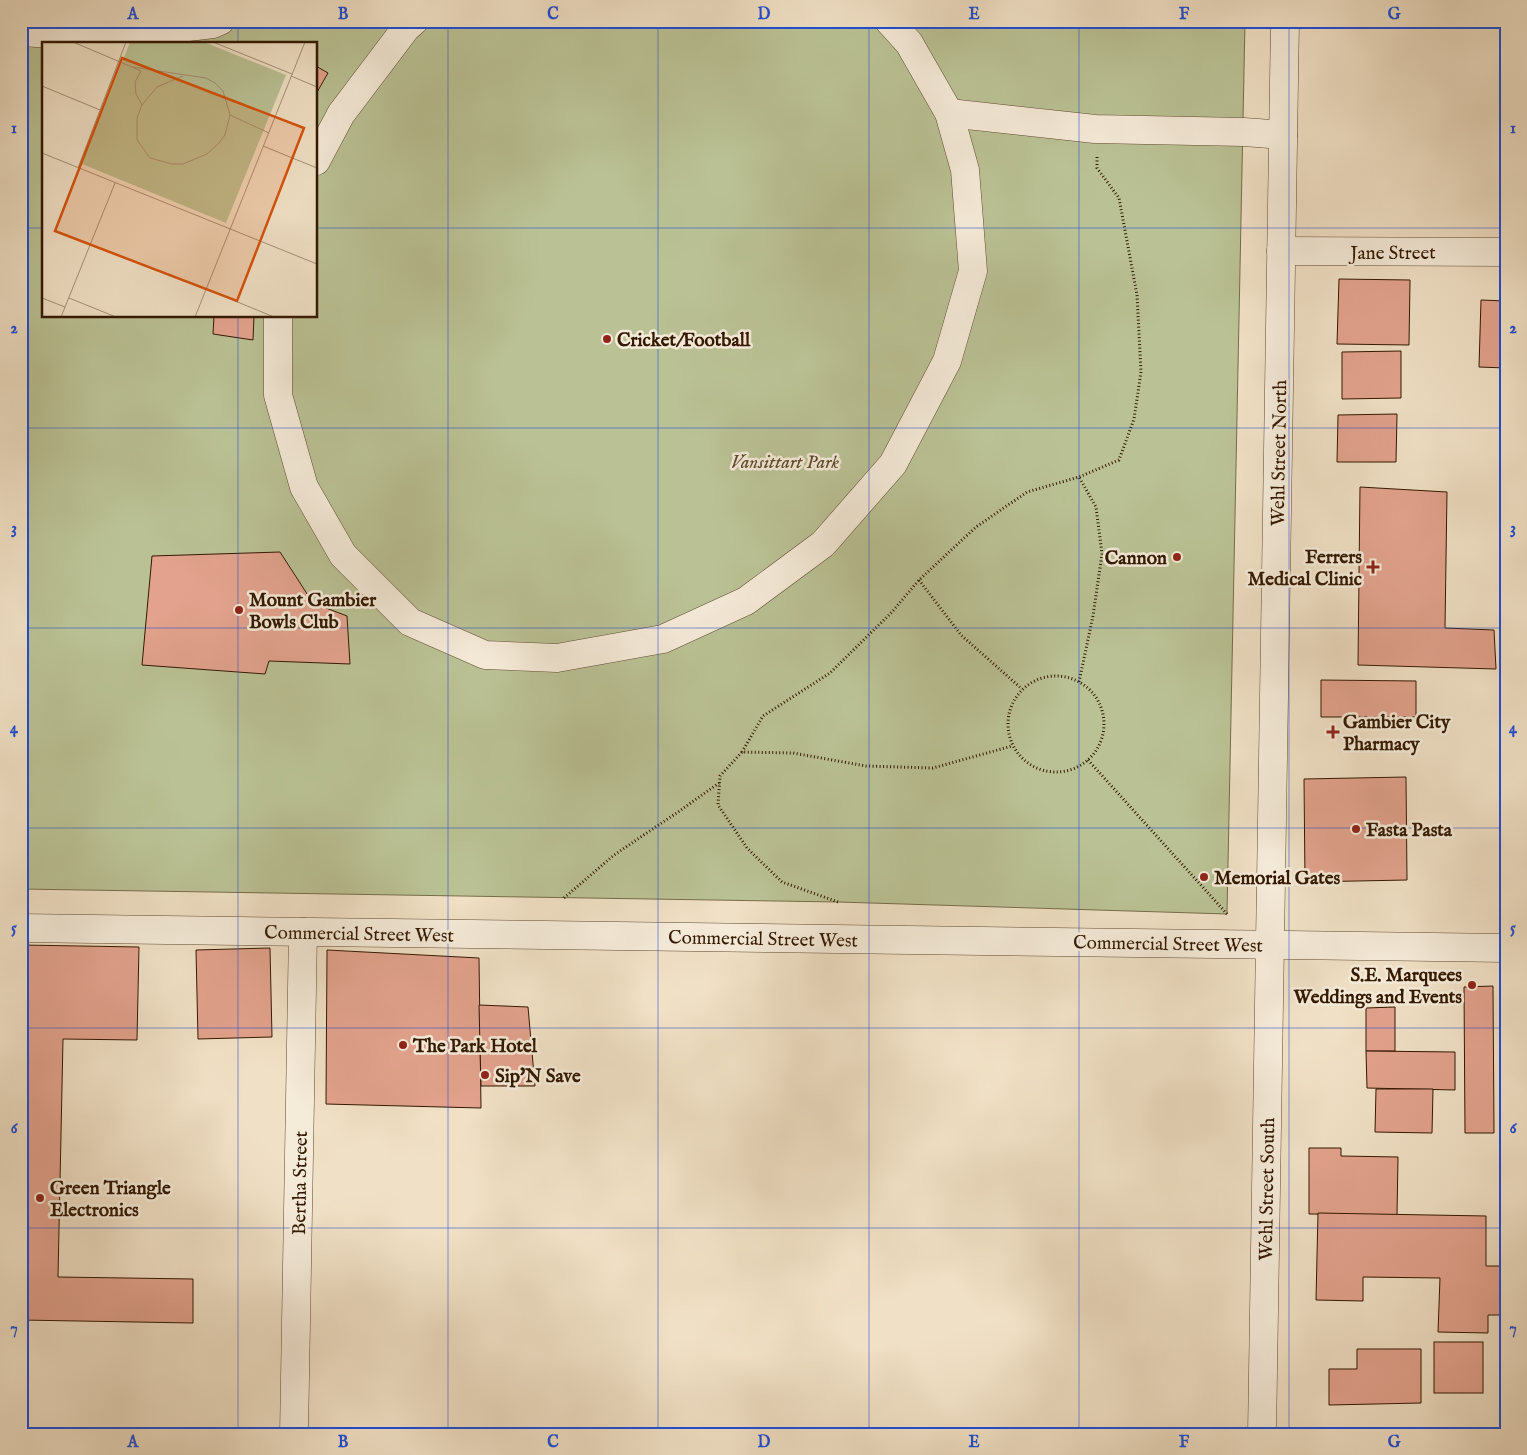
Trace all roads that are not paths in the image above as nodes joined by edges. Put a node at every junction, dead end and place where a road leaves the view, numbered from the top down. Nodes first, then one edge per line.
1 (220, 21) edge
2 (414, 21) edge
3 (889, 21) edge
4 (1285, 21) edge
5 (21, 32) edge
6 (103, 37) junction
7 (176, 42) edge
8 (949, 113) junction
9 (1283, 135) junction
10 (318, 157) edge
11 (1281, 250) junction
12 (1506, 252) edge
13 (278, 318) edge
14 (21, 928) edge
15 (303, 932) junction
16 (1270, 945) junction
17 (1506, 948) edge
18 (294, 1434) edge
19 (1262, 1434) edge

1 - 6 street
2 - 10 street
3 - 8 street
4 - 9 street, Wehl Street North
5 - 6 street
6 - 7 street
8 - 9 street
8 - 13 street
9 - 11 street, Wehl Street North
11 - 12 street, Jane Street
11 - 16 street, Wehl Street North
14 - 15 street, Commercial Street West
15 - 16 street, Commercial Street West
15 - 18 street, Bertha Street
16 - 17 street, Commercial Street West
16 - 19 street, Wehl Street South

